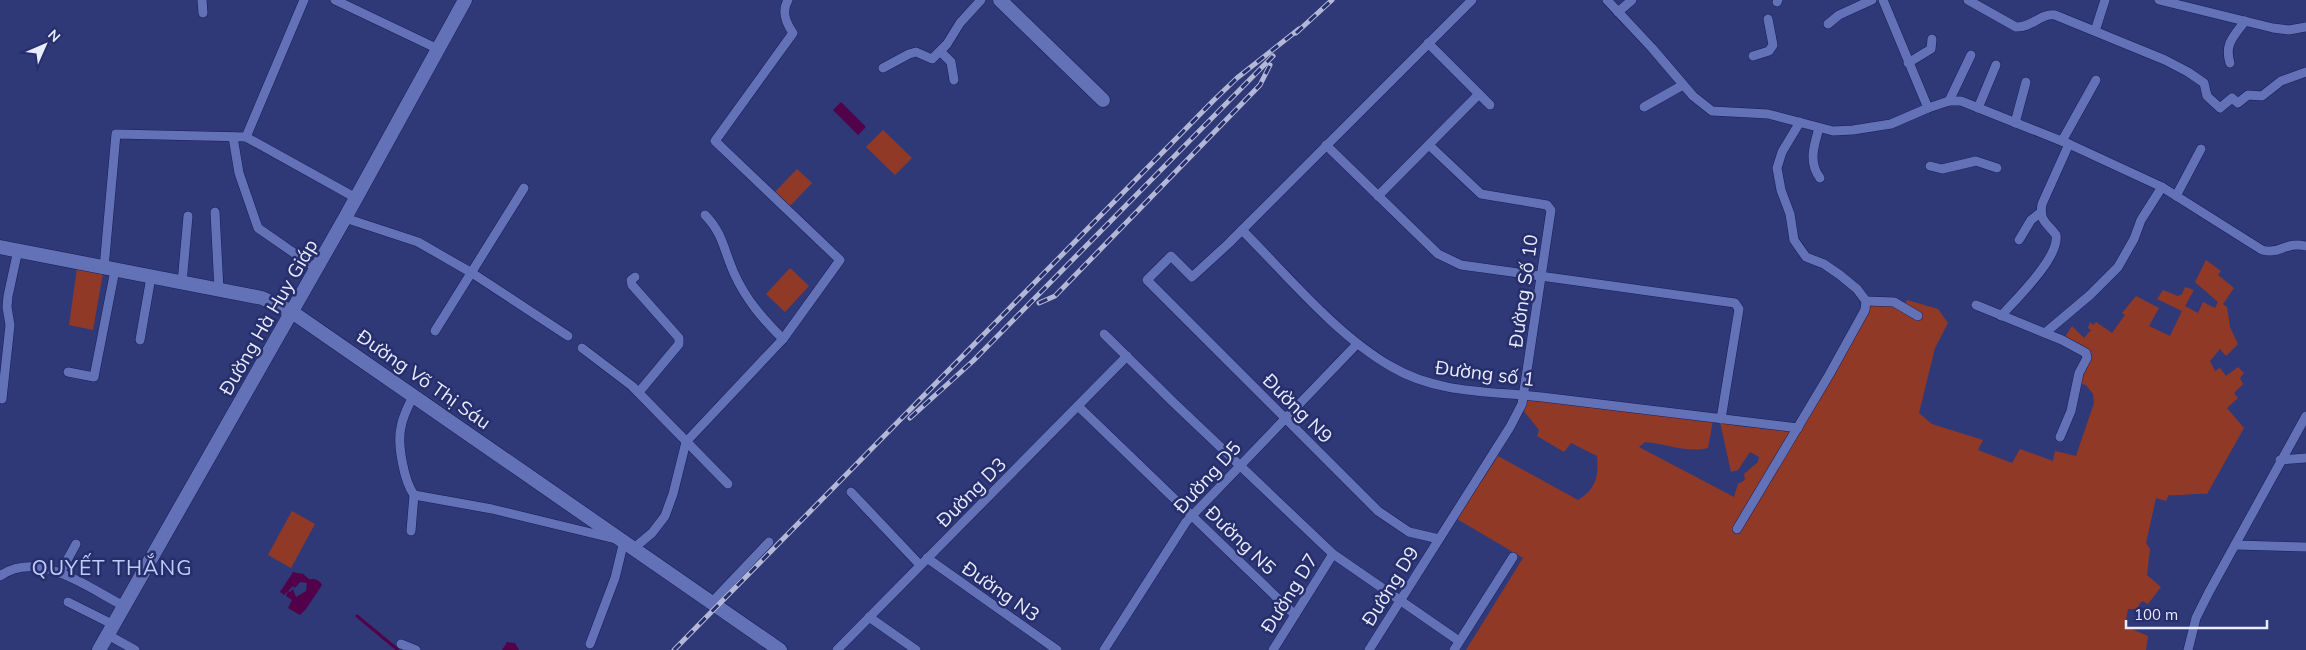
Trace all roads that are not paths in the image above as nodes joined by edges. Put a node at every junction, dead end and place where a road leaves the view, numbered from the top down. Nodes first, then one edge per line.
1 (202, 0) edge
2 (304, 0) edge
3 (335, 0) edge
4 (465, 0) edge
5 (788, 0) edge
6 (981, 0) edge
7 (1000, 0) edge
8 (1472, 0) edge
9 (1607, 0) edge
10 (1632, 0) edge
11 (1872, 0) edge
12 (1883, 0) edge
13 (1968, 0) edge
14 (2105, 0) edge
15 (2159, 0) edge
16 (1618, 12) junction
17 (203, 13) dead end
18 (1768, 19) dead end
19 (2245, 21) junction
20 (1828, 24) dead end
21 (2306, 27) edge
22 (2095, 31) junction
23 (1932, 38) dead end
24 (1428, 44) junction
25 (438, 49) junction
26 (941, 52) junction
27 (1753, 56) dead end
28 (1971, 56) dead end
29 (1908, 63) junction
30 (2230, 63) dead end
31 (1996, 64) dead end
32 (883, 68) dead end
33 (2306, 72) edge
34 (954, 80) dead end
35 (2096, 80) dead end
36 (2026, 82) dead end
37 (1684, 86) junction
38 (1479, 94) junction
39 (1102, 100) dead end
40 (1949, 101) junction
41 (1490, 105) dead end
42 (1644, 107) dead end
43 (1928, 108) junction
44 (1978, 108) junction
45 (1800, 122) junction
46 (2015, 123) junction
47 (1818, 128) junction
48 (233, 137) junction
49 (246, 138) junction
50 (2065, 142) junction
51 (1326, 145) junction
52 (1429, 145) junction
53 (2201, 150) dead end
54 (1930, 166) dead end
55 (1997, 168) dead end
56 (1820, 178) dead end
57 (2162, 187) junction
58 (524, 188) dead end
59 (1378, 196) junction
60 (2176, 196) junction
61 (356, 198) junction
62 (215, 212) dead end
63 (2040, 213) junction
64 (705, 214) dead end
65 (188, 216) dead end
66 (345, 218) junction
67 (1242, 230) junction
68 (2019, 240) dead end
69 (0, 246) edge
70 (2306, 246) edge
71 (18, 250) junction
72 (317, 268) junction
73 (110, 269) junction
74 (472, 273) junction
75 (635, 276) dead end
76 (151, 277) junction
77 (1542, 277) junction
78 (182, 283) junction
79 (219, 290) junction
80 (1866, 301) junction
81 (1976, 305) dead end
82 (292, 312) junction
83 (1918, 316) dead end
84 (2001, 316) junction
85 (435, 331) dead end
86 (2045, 333) junction
87 (1104, 334) dead end
88 (568, 336) dead end
89 (140, 340) dead end
90 (783, 340) junction
91 (1356, 344) junction
92 (582, 348) dead end
93 (1127, 356) junction
94 (68, 372) dead end
95 (639, 392) junction
96 (414, 394) junction
97 (1525, 395) junction
98 (2, 399) dead end
99 (1078, 406) junction
100 (2306, 416) edge
101 (1286, 417) junction
102 (1721, 419) junction
103 (1798, 428) junction
104 (2060, 437) dead end
105 (686, 442) junction
106 (2306, 458) edge
107 (2280, 460) junction
108 (1238, 465) junction
109 (728, 484) dead end
110 (851, 492) dead end
111 (414, 494) junction
112 (1192, 516) junction
113 (1737, 529) dead end
114 (411, 531) dead end
115 (1439, 539) junction
116 (769, 542) dead end
117 (76, 544) dead end
118 (629, 544) junction
119 (2235, 545) junction
120 (2306, 547) edge
121 (1333, 554) junction
122 (1513, 557) dead end
123 (927, 558) junction
124 (920, 565) junction
125 (60, 573) junction
126 (0, 576) edge
127 (1399, 601) junction
128 (68, 602) dead end
129 (712, 602) junction
130 (124, 606) junction
131 (1295, 614) junction
132 (869, 617) junction
133 (111, 630) junction
134 (1459, 641) junction
135 (401, 644) edge
136 (590, 644) dead end
137 (99, 650) edge
138 (135, 650) edge
139 (416, 650) edge
140 (780, 650) edge
141 (837, 650) edge
142 (916, 650) edge
143 (1057, 650) edge
144 (1104, 650) edge
145 (1273, 650) edge
146 (1369, 650) edge
147 (1454, 650) edge
148 (2188, 650) edge

1 - 17 street
2 - 49 street
3 - 25 street
4 - 25 main road, Đường Hà Huy Giáp
5 - 90 street
6 - 26 street
7 - 39 main road
8 - 24 street
9 - 16 street
10 - 16 street
11 - 20 street
12 - 29 street
13 - 22 street
14 - 22 street
15 - 19 street
16 - 37 street
18 - 27 street
19 - 21 street
19 - 30 street
22 - 33 street
23 - 29 street
24 - 38 street
24 - 51 street
25 - 61 main road, Đường Hà Huy Giáp
26 - 32 street
26 - 34 street
28 - 40 street
29 - 43 street
31 - 44 street
35 - 50 street
36 - 46 street
37 - 42 street
37 - 45 street
38 - 41 street
38 - 52 street
40 - 43 street
40 - 44 street
43 - 47 street
44 - 46 street
45 - 47 street
45 - 80 street
46 - 50 street
47 - 56 street
48 - 49 street
48 - 72 street
48 - 73 street
49 - 61 street
50 - 57 street
50 - 63 street
51 - 59 street
51 - 67 street
52 - 59 street
52 - 77 street, Đường Số 10
53 - 60 street
54 - 55 street
57 - 60 street
57 - 86 street
58 - 74 street
59 - 77 street
60 - 70 street
61 - 66 main road, Đường Hà Huy Giáp
62 - 79 street
63 - 68 street
63 - 84 street
64 - 90 street
65 - 78 street
66 - 72 main road, Đường Hà Huy Giáp
66 - 74 street
67 - 91 street, Đường số 1
67 - 101 street, Đường N9
69 - 71 main road, Đường Võ Thị Sáu
71 - 73 main road, Đường Võ Thị Sáu
71 - 98 street
72 - 82 main road, Đường Hà Huy Giáp
73 - 76 main road, Đường Võ Thị Sáu
73 - 94 street
74 - 85 street
74 - 88 street
75 - 95 street
76 - 78 main road, Đường Võ Thị Sáu
76 - 89 street
77 - 97 street, Đường Số 10
77 - 102 street
78 - 79 main road, Đường Võ Thị Sáu
79 - 82 main road, Đường Võ Thị Sáu
80 - 83 street
80 - 103 street
81 - 84 street
82 - 96 main road, Đường Võ Thị Sáu
82 - 130 main road, Đường Hà Huy Giáp
84 - 86 street
86 - 104 street
87 - 93 street
90 - 105 street
91 - 97 street, Đường số 1
91 - 101 street, Đường D5
92 - 95 street
93 - 99 street, Đường D3
93 - 108 street
95 - 105 street
96 - 111 street
96 - 118 main road, Đường Võ Thị Sáu
97 - 102 street, Đường số 1
97 - 115 street, Đường Số 10
99 - 112 street, Đường N5
99 - 123 street, Đường D3
100 - 107 street
101 - 108 street, Đường D5
101 - 115 street, Đường N9
102 - 103 street, Đường số 1
103 - 113 street
105 - 109 street
105 - 118 street
106 - 107 street
107 - 119 street
108 - 112 street, Đường D5
108 - 121 street
110 - 124 street
111 - 114 street
111 - 118 street
112 - 131 street, Đường N5
112 - 144 street, Đường D5
115 - 127 street, Đường D9
116 - 129 street
117 - 125 street
118 - 129 main road, Đường Võ Thị Sáu
118 - 136 street
119 - 120 street
119 - 148 street
121 - 127 street
121 - 131 street, Đường D7
122 - 134 street
123 - 124 street, Đường D3
123 - 143 street, Đường N3
124 - 132 street, Đường D3
125 - 126 street
125 - 130 street
127 - 134 street
127 - 146 street, Đường D9
128 - 133 street
129 - 140 main road, Đường Võ Thị Sáu
130 - 133 main road, Đường Hà Huy Giáp
131 - 145 street, Đường D7
132 - 141 street, Đường D3
132 - 142 street
133 - 137 main road, Đường Hà Huy Giáp
133 - 138 street
134 - 147 street
135 - 139 street

